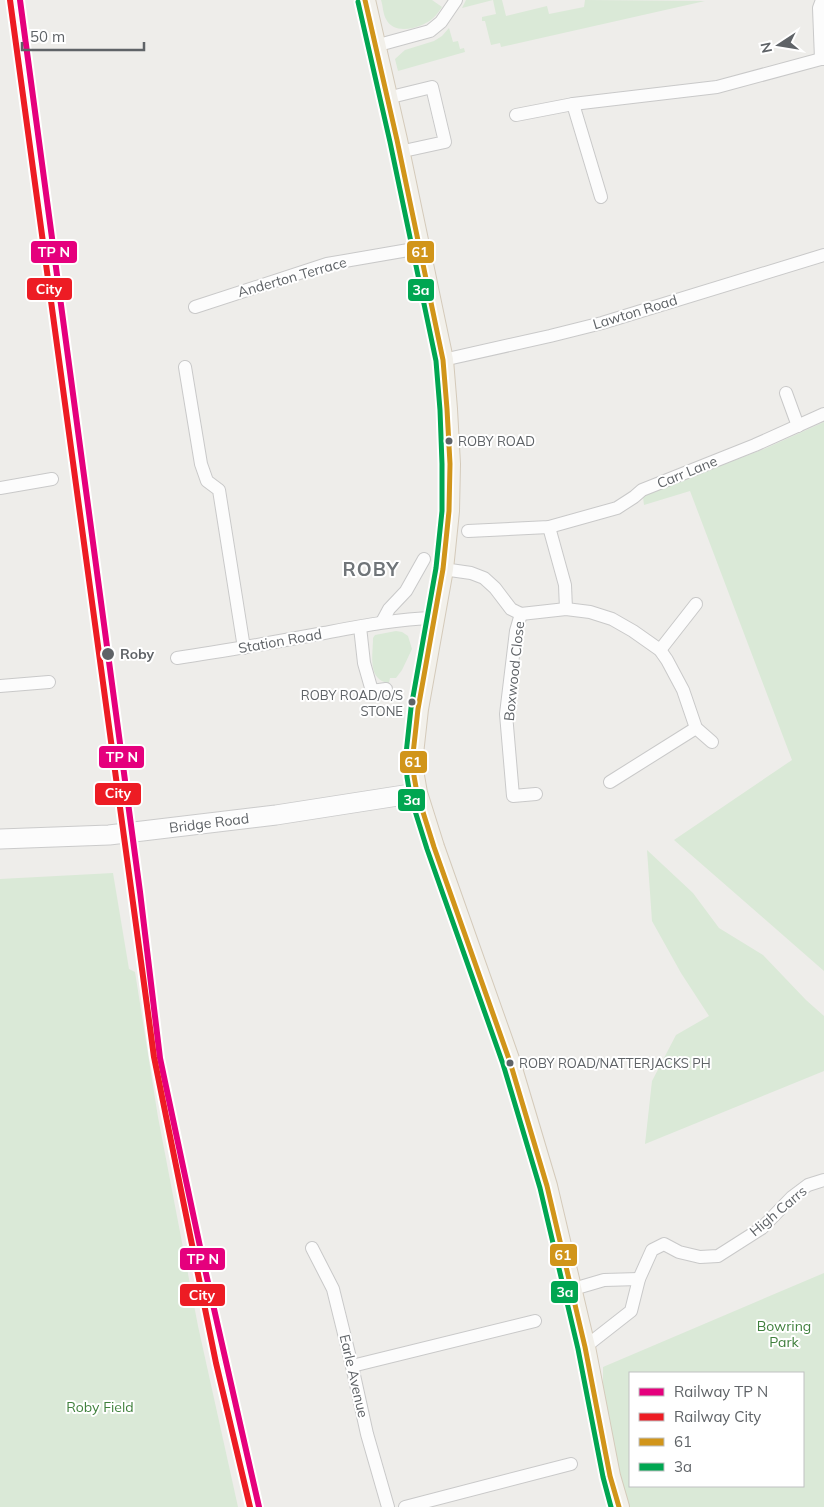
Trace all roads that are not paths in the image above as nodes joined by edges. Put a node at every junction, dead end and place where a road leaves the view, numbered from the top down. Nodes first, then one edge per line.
1 (365, 0) edge
2 (456, 0) edge
3 (822, 0) edge
4 (375, 46) junction
5 (822, 59) edge
6 (387, 98) junction
7 (573, 104) junction
8 (516, 115) dead end
9 (399, 152) junction
10 (601, 197) dead end
11 (420, 248) junction
12 (824, 255) edge
13 (195, 307) dead end
14 (444, 360) junction
15 (185, 367) dead end
16 (786, 393) dead end
17 (824, 414) edge
18 (798, 426) junction
19 (52, 480) dead end
20 (0, 488) edge
21 (549, 527) junction
22 (468, 531) dead end
23 (424, 559) dead end
24 (443, 569) junction
25 (696, 604) dead end
26 (566, 609) junction
27 (520, 614) junction
28 (434, 618) junction
29 (382, 622) junction
30 (360, 626) junction
31 (244, 648) junction
32 (660, 650) junction
33 (177, 658) dead end
34 (49, 682) dead end
35 (0, 686) edge
36 (386, 689) dead end
37 (696, 728) junction
38 (712, 742) dead end
39 (610, 782) dead end
40 (417, 793) junction
41 (536, 794) dead end
42 (0, 839) edge
43 (824, 1180) edge
44 (312, 1248) dead end
45 (639, 1278) junction
46 (570, 1290) junction
47 (536, 1321) dead end
48 (585, 1348) junction
49 (352, 1366) junction
50 (571, 1464) dead end
51 (388, 1507) edge
52 (405, 1507) edge
53 (619, 1507) edge

1 - 4 main road
2 - 4 street
3 - 5 street
4 - 6 main road
5 - 7 street
6 - 9 main road
6 - 9 street
7 - 8 street
7 - 10 street
9 - 11 main road
11 - 13 street, Anderton Terrace
11 - 14 main road
12 - 14 street, Lawton Road
14 - 24 main road
15 - 31 street
16 - 18 street
17 - 18 street, Carr Lane
18 - 21 street, Carr Lane
19 - 20 street
21 - 22 street, Carr Lane
21 - 26 street
23 - 29 street
24 - 27 street
24 - 28 main road
25 - 32 street
26 - 27 street
26 - 32 street
27 - 41 street, Boxwood Close
28 - 29 street, Station Road
28 - 40 main road
29 - 30 street, Station Road
30 - 31 street, Station Road
30 - 36 street
31 - 33 street, Station Road
32 - 37 street
34 - 35 street
37 - 38 street
37 - 39 street
40 - 42 street, Bridge Road
40 - 46 main road
43 - 45 street, High Carrs
44 - 49 street, Earle Avenue
45 - 46 street
45 - 48 street, High Carrs
46 - 48 main road
47 - 49 street
48 - 53 main road
49 - 51 street, Earle Avenue
50 - 52 street

